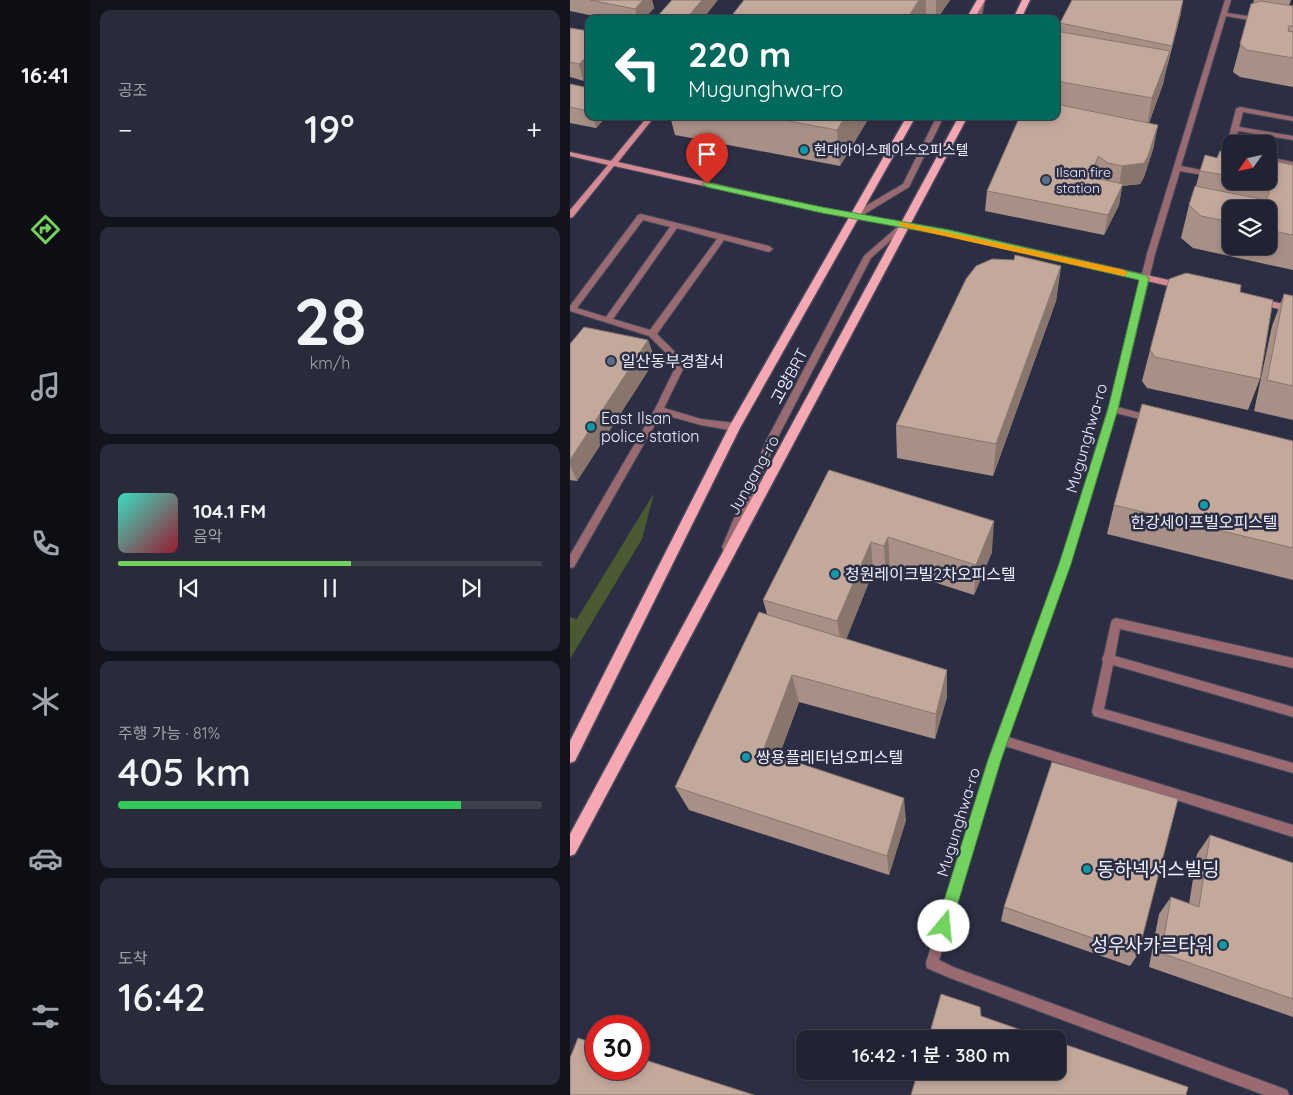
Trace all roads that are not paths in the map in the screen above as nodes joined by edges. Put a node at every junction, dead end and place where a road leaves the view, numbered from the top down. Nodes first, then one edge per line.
1 (982, 0) edge
2 (1026, 0) edge
3 (1228, 0) edge
4 (1223, 14) junction
5 (973, 15) edge
6 (979, 15) edge
7 (1019, 15) edge
8 (1268, 22) edge
9 (1293, 119) edge
10 (649, 120) edge
11 (910, 120) edge
12 (939, 120) edge
13 (962, 120) edge
14 (1235, 128) junction
15 (1233, 135) edge
16 (1293, 138) edge
17 (570, 154) edge
18 (1278, 161) edge
19 (613, 163) junction
20 (1293, 164) edge
21 (1178, 168) junction
22 (1222, 176) edge
23 (570, 215) edge
24 (855, 216) junction
25 (904, 224) junction
26 (675, 225) junction
27 (722, 237) junction
28 (769, 249) dead end
29 (1145, 278) junction
30 (1191, 288) edge
31 (1246, 300) edge
32 (1293, 309) edge
33 (608, 320) junction
34 (652, 334) junction
35 (1113, 409) junction
36 (659, 410) junction
37 (1162, 422) edge
38 (735, 427) junction
39 (570, 564) edge
40 (711, 584) junction
41 (1107, 659) junction
42 (1293, 663) edge
43 (1293, 712) edge
44 (1002, 740) junction
45 (570, 756) edge
46 (1293, 768) edge
47 (1293, 831) edge
48 (570, 849) edge
49 (1282, 1095) edge

1 - 5 main road
1 - 6 street
2 - 7 main road
3 - 4 street, Mugunghwa-ro
4 - 8 street
4 - 21 street, Mugunghwa-ro
9 - 14 street
10 - 19 main road
11 - 24 main road
12 - 24 street
13 - 25 main road, Jungang-ro
14 - 15 street
14 - 16 street
17 - 19 main road
18 - 20 street
19 - 23 main road
19 - 24 main road
21 - 22 street
21 - 29 street, Mugunghwa-ro
24 - 25 main road
24 - 38 main road
25 - 29 main road
25 - 40 main road, Jungang-ro
25 - 40 street, 고양BRT
26 - 27 street
26 - 33 street
26 - 33 street
27 - 28 street
27 - 34 street
29 - 30 main road
29 - 35 street, Mugunghwa-ro
31 - 32 main road
33 - 34 street
34 - 36 street
35 - 37 street
35 - 44 street, Mugunghwa-ro
36 - 38 street
36 - 39 street
38 - 45 main road
40 - 48 main road, Jungang-ro
41 - 42 street
41 - 43 street
41 - 46 street
44 - 47 street
44 - 49 street, Mugunghwa-ro

